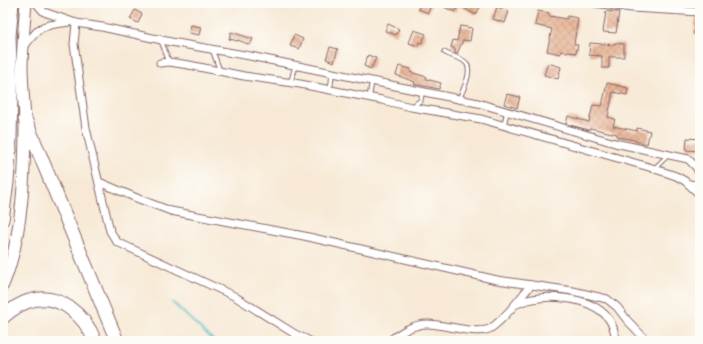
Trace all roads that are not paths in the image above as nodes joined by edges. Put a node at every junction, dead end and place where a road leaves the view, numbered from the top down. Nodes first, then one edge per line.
1 (13, 3) edge
2 (26, 3) edge
3 (36, 3) edge
4 (594, 3) edge
5 (624, 5) edge
6 (700, 12) edge
7 (73, 22) junction
8 (158, 39) junction
9 (23, 48) junction
10 (212, 49) junction
11 (444, 52) dead end
12 (170, 62) junction
13 (160, 63) dead end
14 (291, 64) junction
15 (220, 71) junction
16 (330, 73) junction
17 (372, 81) junction
18 (289, 82) junction
19 (328, 89) junction
20 (416, 90) junction
21 (369, 98) junction
22 (459, 99) junction
23 (12, 103) junction
24 (24, 103) junction
25 (410, 107) junction
26 (507, 111) junction
27 (25, 119) junction
28 (3, 123) edge
29 (504, 125) junction
30 (10, 150) junction
31 (669, 154) junction
32 (654, 168) junction
33 (700, 175) edge
34 (685, 181) junction
35 (700, 181) edge
36 (99, 182) junction
37 (700, 195) edge
38 (3, 220) edge
39 (3, 285) edge
40 (531, 285) junction
41 (515, 305) junction
42 (3, 317) edge
43 (95, 341) edge
44 (117, 341) edge
45 (310, 341) edge
46 (389, 341) edge
47 (617, 341) edge
48 (647, 341) edge

1 - 23 main road
2 - 9 main road
3 - 7 street
4 - 5 street
5 - 6 street
7 - 8 street
7 - 9 street
7 - 36 street
8 - 10 street
8 - 12 lane
9 - 24 main road
10 - 14 street
10 - 15 lane
11 - 22 lane
12 - 13 street
12 - 15 street
14 - 16 street
14 - 18 lane
15 - 18 street
16 - 17 street
16 - 19 lane
17 - 20 street
17 - 21 lane
18 - 19 street
19 - 21 street
20 - 22 street
20 - 25 lane
21 - 25 street
22 - 26 street
23 - 24 main road
23 - 30 main road
24 - 27 main road
25 - 29 street
26 - 29 lane
26 - 31 street
27 - 39 main road
27 - 44 highway
28 - 30 highway
29 - 32 street
30 - 38 main road
31 - 32 lane
31 - 33 street
32 - 34 street
34 - 35 lane
34 - 37 street
36 - 40 street
36 - 45 street
40 - 41 street
40 - 48 street
41 - 46 street
41 - 47 street
42 - 43 highway

